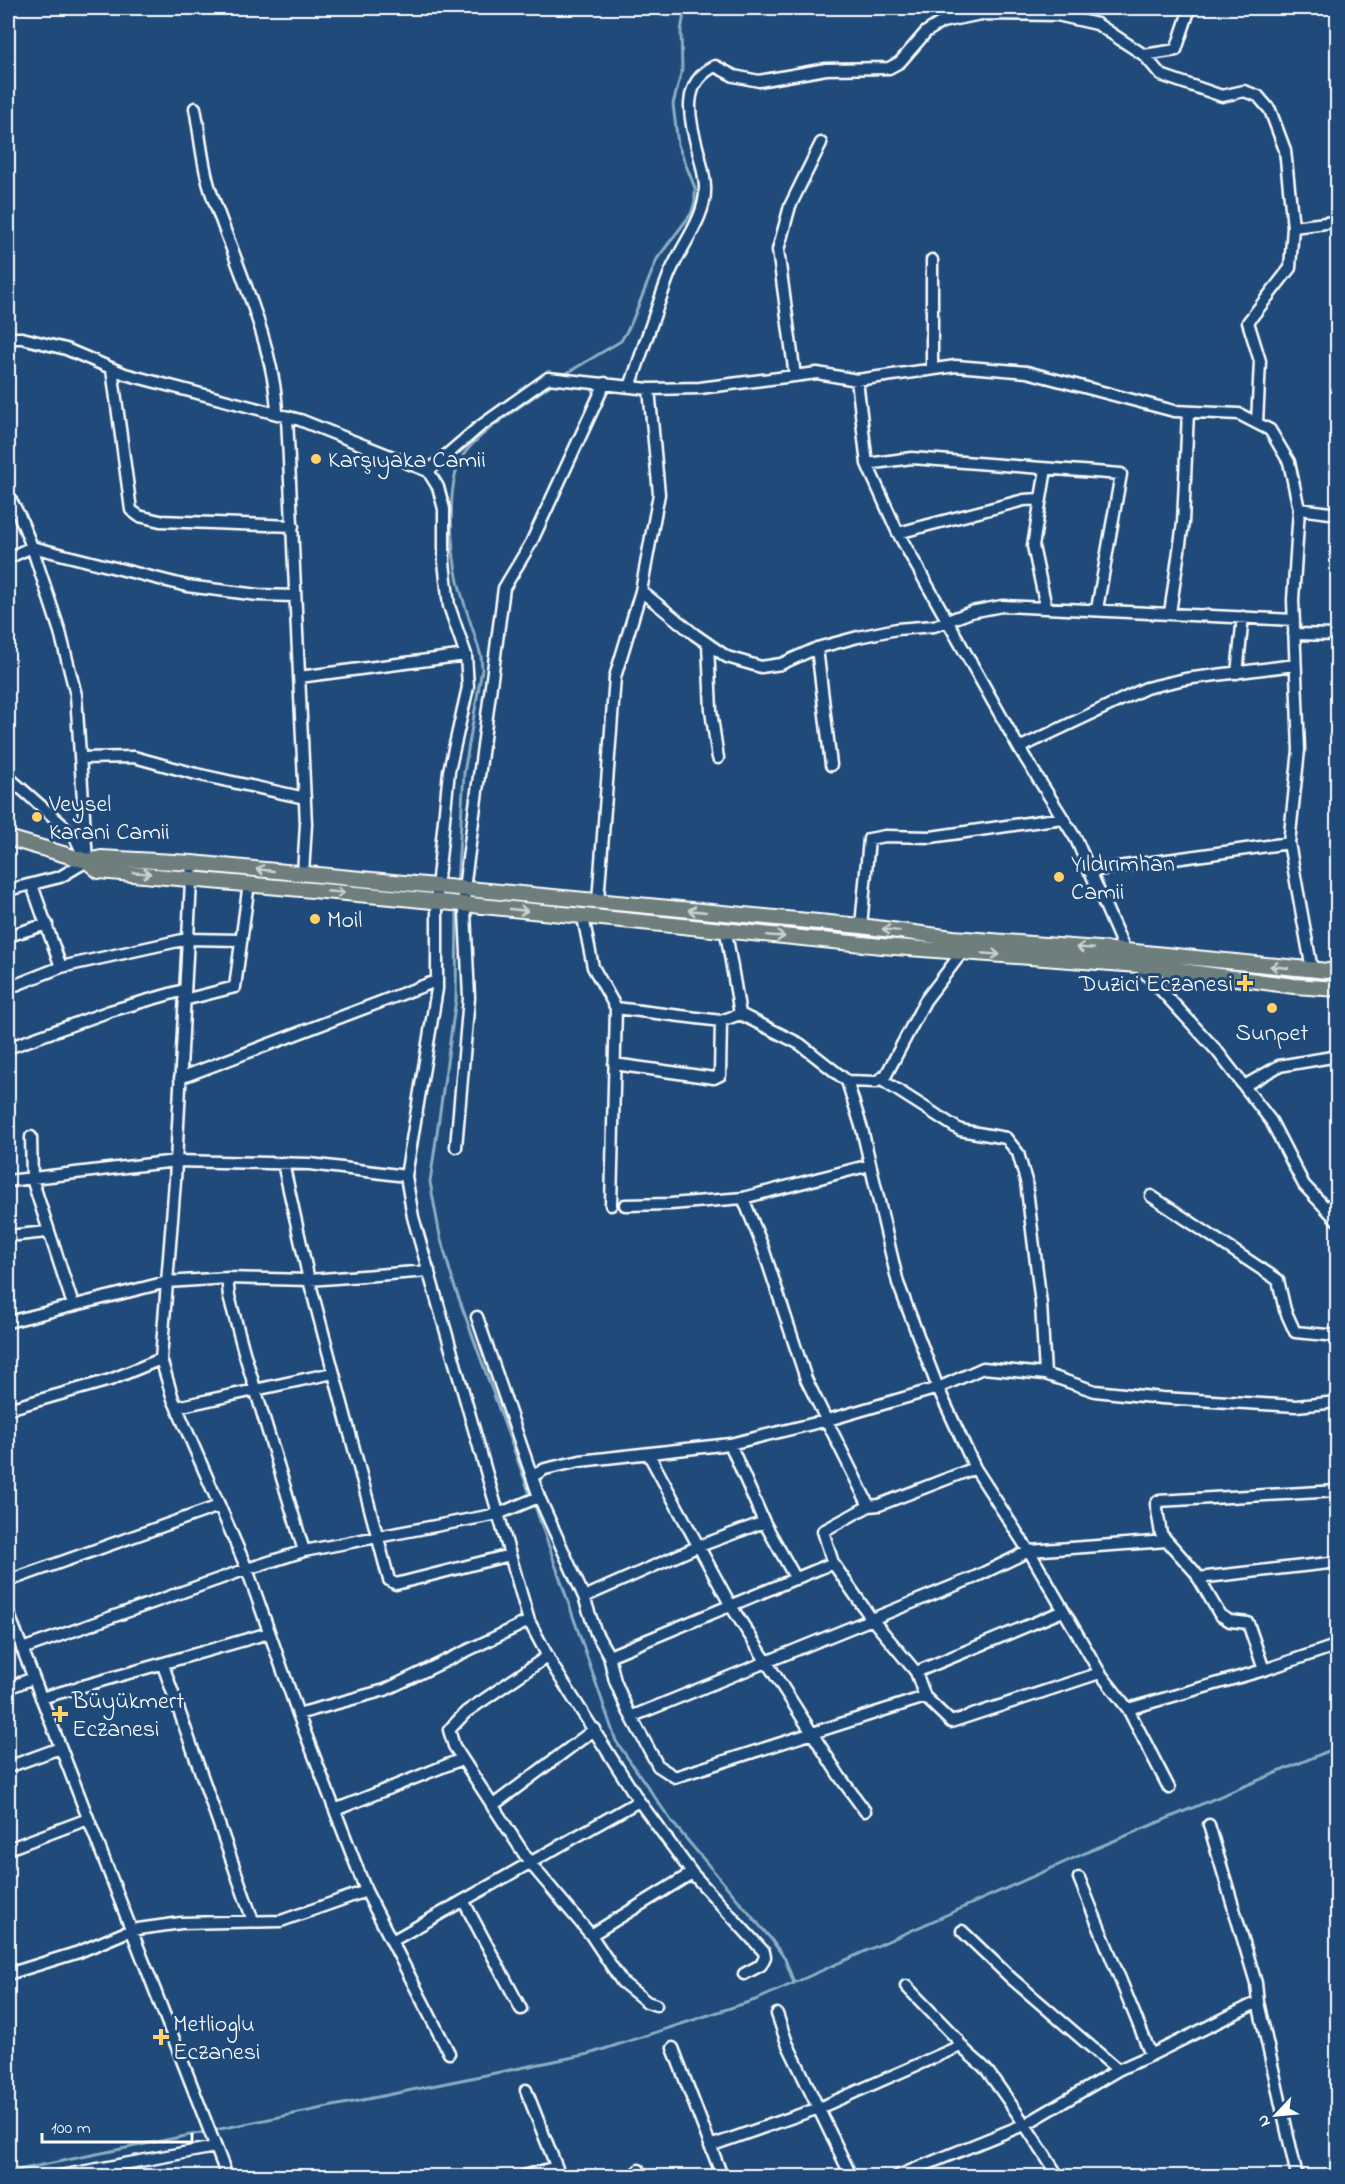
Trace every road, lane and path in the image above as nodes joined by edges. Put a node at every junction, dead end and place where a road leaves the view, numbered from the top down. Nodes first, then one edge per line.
1 (1190, 8) edge
2 (1144, 56) junction
3 (195, 108) dead end
4 (820, 143) dead end
5 (1338, 219) edge
6 (1293, 228) junction
7 (932, 260) dead end
8 (8, 338) edge
9 (112, 369) junction
10 (932, 369) junction
11 (795, 376) junction
12 (857, 380) junction
13 (605, 384) junction
14 (630, 387) junction
15 (649, 390) junction
16 (1188, 412) junction
17 (282, 416) junction
18 (1257, 423) junction
19 (867, 464) junction
20 (1046, 469) junction
21 (428, 471) junction
22 (8, 495) edge
23 (1040, 499) junction
24 (1299, 509) junction
25 (1338, 514) edge
26 (293, 526) junction
27 (897, 533) junction
28 (32, 548) junction
29 (8, 558) edge
30 (641, 591) junction
31 (295, 596) junction
32 (1046, 608) junction
33 (1098, 609) junction
34 (1170, 613) junction
35 (1243, 617) junction
36 (947, 620) junction
37 (1294, 620) junction
38 (1294, 634) junction
39 (1338, 634) edge
40 (708, 644) junction
41 (817, 648) junction
42 (466, 655) junction
43 (1295, 665) junction
44 (1237, 673) junction
45 (299, 676) junction
46 (1019, 748) junction
47 (81, 758) junction
48 (718, 758) dead end
49 (831, 765) dead end
50 (8, 777) edge
51 (305, 798) junction
52 (1062, 818) junction
53 (8, 838) edge
54 (1289, 843) junction
55 (87, 861) junction
56 (192, 863) junction
57 (1089, 872) junction
58 (303, 874) junction
59 (191, 878) junction
60 (249, 883) junction
61 (32, 885) junction
62 (452, 889) junction
63 (8, 890) edge
64 (598, 901) junction
65 (453, 903) junction
66 (584, 917) junction
67 (47, 924) junction
68 (861, 926) junction
69 (726, 932) junction
70 (8, 936) edge
71 (187, 939) junction
72 (240, 940) junction
73 (963, 951) junction
74 (1125, 951) junction
75 (1138, 966) junction
76 (61, 967) junction
77 (1312, 970) junction
78 (1338, 972) edge
79 (436, 981) junction
80 (8, 988) edge
81 (1338, 989) edge
82 (184, 995) junction
83 (616, 1008) junction
84 (740, 1014) junction
85 (721, 1021) junction
86 (8, 1048) edge
87 (1338, 1056) edge
88 (614, 1064) junction
89 (180, 1078) junction
90 (880, 1079) junction
91 (846, 1081) junction
92 (1244, 1086) junction
93 (31, 1137) dead end
94 (456, 1147) dead end
95 (176, 1161) junction
96 (283, 1163) junction
97 (870, 1165) junction
98 (406, 1176) junction
99 (32, 1179) junction
100 (8, 1181) edge
101 (1151, 1197) dead end
102 (743, 1198) junction
103 (1338, 1201) edge
104 (611, 1205) dead end
105 (625, 1205) dead end
106 (1326, 1208) junction
107 (1338, 1221) edge
108 (47, 1232) junction
109 (8, 1236) edge
110 (429, 1271) junction
111 (227, 1278) junction
112 (309, 1280) junction
113 (167, 1282) junction
114 (73, 1305) junction
115 (477, 1317) dead end
116 (8, 1322) edge
117 (1338, 1336) edge
118 (161, 1359) junction
119 (333, 1372) junction
120 (1044, 1374) junction
121 (255, 1388) junction
122 (938, 1388) junction
123 (1338, 1402) edge
124 (177, 1407) junction
125 (8, 1408) edge
126 (828, 1420) junction
127 (730, 1444) junction
128 (649, 1455) junction
129 (975, 1468) junction
130 (533, 1476) junction
131 (1338, 1491) edge
132 (534, 1499) junction
133 (219, 1506) junction
134 (869, 1506) junction
135 (498, 1514) junction
136 (764, 1522) junction
137 (377, 1538) junction
138 (1167, 1541) junction
139 (697, 1547) junction
140 (304, 1551) junction
141 (1029, 1551) junction
142 (510, 1556) junction
143 (1338, 1562) edge
144 (833, 1563) junction
145 (247, 1569) junction
146 (1198, 1578) junction
147 (796, 1579) junction
148 (8, 1581) edge
149 (584, 1597) junction
150 (731, 1606) junction
151 (1063, 1611) junction
152 (8, 1612) edge
153 (871, 1618) junction
154 (529, 1621) junction
155 (269, 1633) junction
156 (1338, 1646) edge
157 (22, 1649) junction
158 (548, 1656) junction
159 (609, 1656) junction
160 (768, 1663) junction
161 (163, 1665) junction
162 (1264, 1670) junction
163 (916, 1672) junction
164 (1100, 1673) junction
165 (33, 1678) junction
166 (8, 1688) edge
167 (925, 1696) junction
168 (41, 1698) junction
169 (1128, 1709) junction
170 (298, 1714) junction
171 (633, 1716) junction
172 (595, 1729) junction
173 (813, 1734) junction
174 (60, 1748) junction
175 (462, 1760) junction
176 (8, 1767) edge
177 (1169, 1788) dead end
178 (639, 1801) junction
179 (492, 1806) junction
180 (335, 1810) junction
181 (865, 1811) dead end
182 (88, 1819) junction
183 (1209, 1825) dead end
184 (8, 1849) edge
185 (530, 1863) junction
186 (692, 1873) junction
187 (1079, 1878) dead end
188 (366, 1891) junction
189 (464, 1902) junction
190 (253, 1921) junction
191 (131, 1930) junction
192 (963, 1932) dead end
193 (591, 1935) junction
194 (392, 1941) junction
195 (8, 1974) edge
196 (744, 1974) dead end
197 (906, 1986) dead end
198 (1258, 2002) junction
199 (656, 2005) dead end
200 (521, 2009) dead end
201 (777, 2014) dead end
202 (960, 2046) junction
203 (672, 2048) dead end
204 (449, 2053) dead end
205 (1151, 2055) junction
206 (1118, 2070) junction
207 (526, 2090) dead end
208 (819, 2108) junction
209 (1026, 2124) junction
210 (214, 2145) junction
211 (710, 2146) junction
212 (558, 2172) edge
213 (60, 2176) edge
214 (227, 2176) edge
215 (524, 2176) edge
216 (722, 2176) edge
217 (851, 2176) edge
218 (898, 2176) edge
219 (1058, 2176) edge
220 (1297, 2176) edge

1 - 2 street
2 - 6 street
2 - 14 street
3 - 17 street
4 - 11 street
5 - 6 street
6 - 18 street
7 - 10 street
8 - 9 street
9 - 17 street
9 - 26 street
10 - 12 street
10 - 16 street
11 - 12 street
11 - 15 street
12 - 19 street
13 - 14 street
13 - 21 street
13 - 62 street
14 - 15 street
15 - 30 street
16 - 18 street
16 - 34 street
17 - 21 street
17 - 26 street
18 - 24 street
19 - 20 street
19 - 27 street
20 - 23 street
20 - 33 street
21 - 42 street
22 - 28 street
23 - 27 street
23 - 32 street
24 - 25 street
24 - 37 street
26 - 31 street
27 - 36 street
28 - 29 street
28 - 31 street
28 - 47 street
30 - 40 street
30 - 64 street
31 - 45 street
32 - 33 street
32 - 36 street
33 - 34 street
34 - 35 street
35 - 37 street
35 - 44 street
36 - 41 street
36 - 46 street
37 - 38 street
38 - 39 street
38 - 43 street
40 - 41 street
40 - 48 street
41 - 49 street
42 - 45 street
42 - 62 street
43 - 44 street
43 - 54 street
44 - 46 street
45 - 51 street
46 - 52 street
47 - 51 street
47 - 55 street
50 - 55 street
51 - 58 street
52 - 57 street
52 - 68 street
53 - 55 main road
54 - 57 street
54 - 77 street
55 - 56 main road
55 -> 59 main road
55 - 61 street
58 -> 56 main road
56 - 59 street
57 - 74 street
58 - 62 main road
59 - 60 main road
59 - 71 street
60 -> 65 main road
60 - 72 street
61 - 63 street
61 - 67 street
62 - 64 main road
62 - 65 street
62 - 65 street
68 -> 64 main road
65 -> 66 main road
65 - 79 street
65 - 94 street
66 - 69 main road
66 - 83 street
67 - 70 street
67 - 76 street
74 -> 68 main road
69 -> 73 main road
69 - 84 street
71 - 72 street
71 - 76 street
71 - 82 street
72 - 82 street
73 -> 75 main road
73 - 90 street
74 - 75 street
77 -> 74 main road
75 - 81 main road
75 - 92 street
76 - 80 street
77 - 78 main road
79 - 89 street
79 - 98 street
82 - 86 street
82 - 89 street
83 - 85 street
83 - 88 street
84 - 85 street
84 - 91 street
85 - 88 street
87 - 92 street
88 - 104 street
89 - 95 street
90 - 91 street
90 - 120 street
91 - 97 street
92 - 106 street
93 - 99 street
95 - 96 street
95 - 99 street
95 - 113 street
96 - 98 street
96 - 112 street
97 - 102 street
97 - 122 street
98 - 110 street
99 - 100 street
99 - 108 street
101 - 117 street
102 - 105 street
102 - 126 street
103 - 106 street
106 - 107 street
108 - 109 street
108 - 114 street
110 - 112 street
110 - 135 street
111 - 112 street
111 - 113 street
111 - 121 street
112 - 119 street
113 - 114 street
113 - 118 street
114 - 116 street
115 - 130 street
118 - 124 street
118 - 125 street
119 - 121 street
119 - 137 street
120 - 122 street
120 - 123 street
121 - 124 street
121 - 140 street
122 - 126 street
122 - 129 street
124 - 133 street
126 - 127 street
126 - 134 street
127 - 128 street
127 - 136 street
128 - 130 street
128 - 139 street
129 - 134 street
129 - 141 street
130 - 132 street
131 - 138 street
132 - 135 street
132 - 149 street
133 - 145 street
133 - 148 street
134 - 144 street
135 - 137 street
135 - 142 street
136 - 139 street
136 - 147 street
137 - 140 street
137 - 142 street
138 - 141 street
138 - 146 street
139 - 149 street
139 - 150 street
140 - 145 street
141 - 151 street
141 - 153 street
142 - 154 street
143 - 146 street
144 - 147 street
144 - 153 street
145 - 155 street
145 - 157 street
146 - 162 street
147 - 150 street
149 - 159 street
150 - 159 street
150 - 160 street
151 - 163 street
151 - 164 street
152 - 157 street
153 - 160 street
153 - 163 street
154 - 158 street
154 - 170 street
155 - 161 street
155 - 170 street
156 - 162 street
157 - 165 street
158 - 172 street
158 - 175 street
159 - 171 street
160 - 171 street
160 - 173 street
161 - 168 street
161 - 190 street
162 - 169 street
163 - 167 street
164 - 167 street
164 - 169 street
165 - 166 street
165 - 168 street
167 - 173 street
168 - 174 street
169 - 177 street
170 - 180 street
171 - 173 street
172 - 178 street
172 - 179 street
173 - 181 street
174 - 176 street
174 - 182 street
175 - 179 street
175 - 180 street
178 - 185 street
178 - 186 street
179 - 185 street
180 - 188 street
182 - 184 street
182 - 191 street
183 - 198 street
185 - 189 street
185 - 193 street
186 - 193 street
186 - 196 street
187 - 205 street
188 - 190 street
188 - 194 street
189 - 194 street
189 - 200 street
190 - 191 street
191 - 195 street
191 - 210 street
192 - 206 street
193 - 199 street
194 - 204 street
197 - 202 street
198 - 205 street
198 - 220 street
201 - 208 street
202 - 208 street
202 - 209 street
203 - 211 street
205 - 206 street
206 - 209 street
207 - 212 street
208 - 211 street
208 - 217 street
209 - 218 street
209 - 219 street
210 - 213 street
210 - 214 street
211 - 216 street
212 - 215 street

